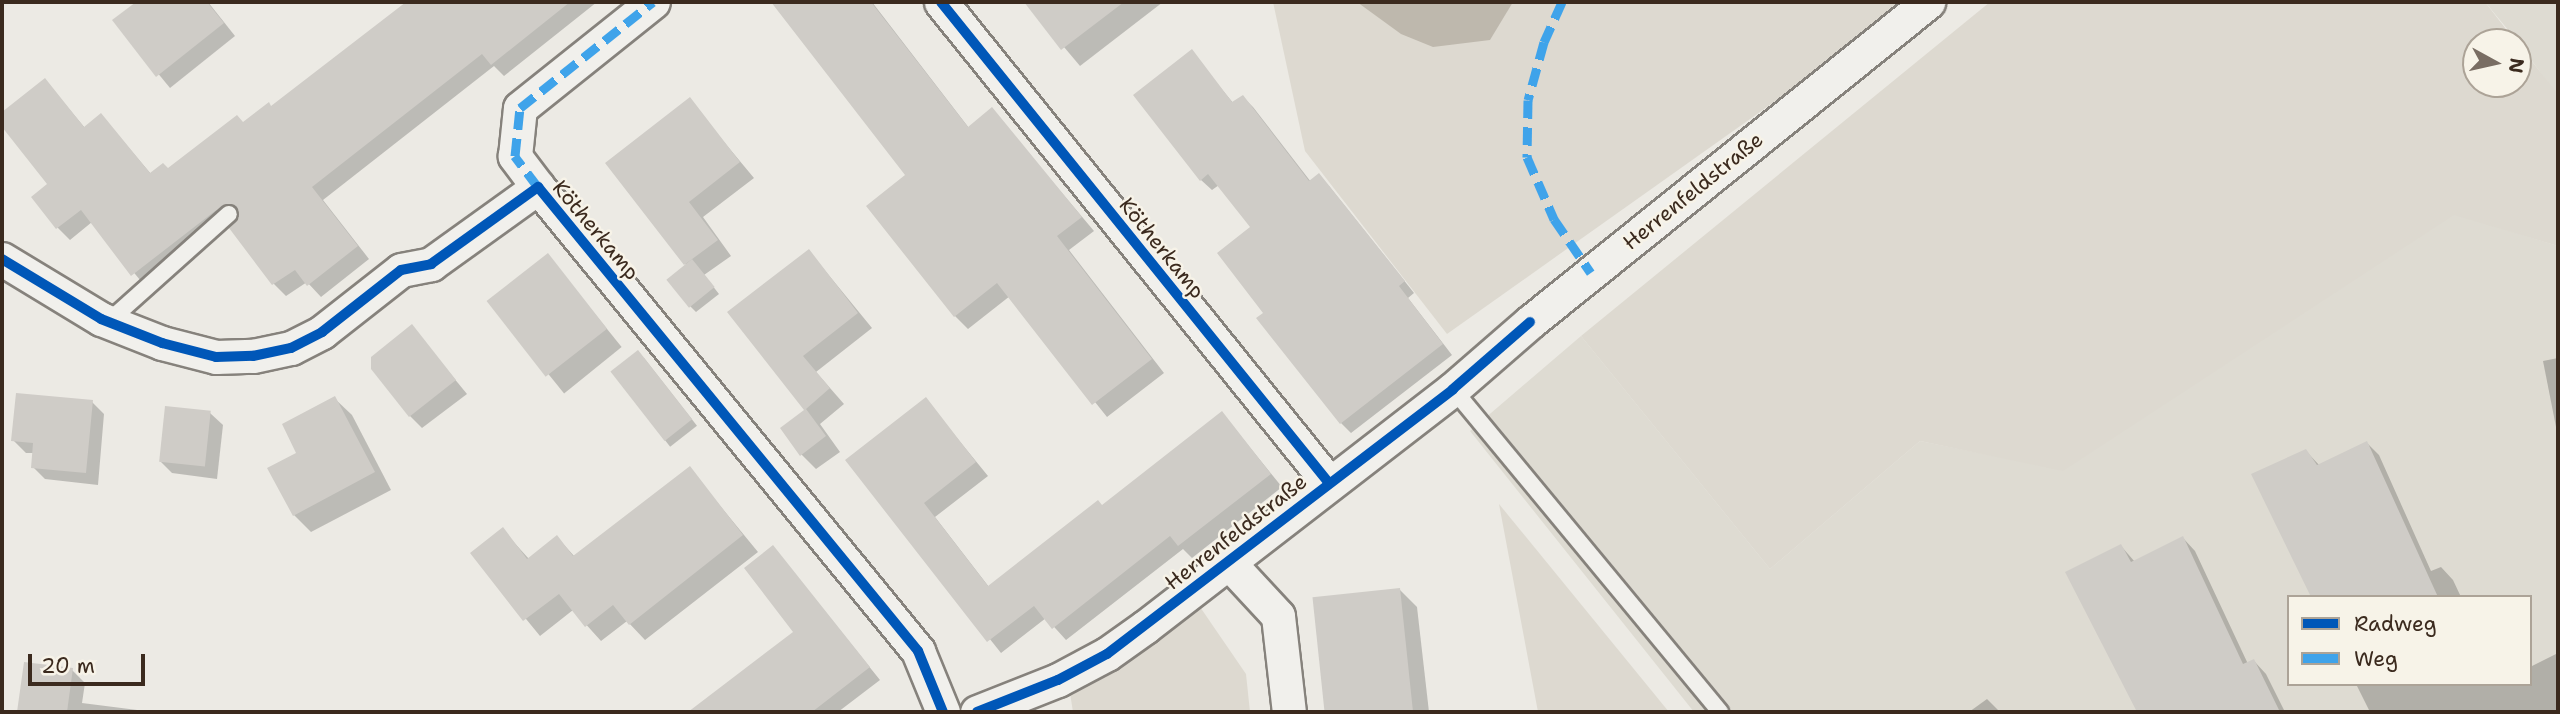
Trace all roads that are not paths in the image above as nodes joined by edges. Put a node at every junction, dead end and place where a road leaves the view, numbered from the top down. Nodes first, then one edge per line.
1 (653, 2) edge
2 (941, 2) edge
3 (1928, 2) edge
4 (538, 187) junction
5 (229, 214) dead end
6 (2, 259) edge
7 (108, 322) junction
8 (1453, 389) junction
9 (1329, 483) junction
10 (1229, 563) junction
11 (1058, 680) junction
12 (943, 712) edge
13 (977, 712) edge
14 (1025, 712) edge
15 (1289, 712) edge
16 (1720, 712) edge

1 - 4 street, Kötherkamp
2 - 9 street, Kötherkamp
3 - 8 street, Herrenfeldstraße
4 - 7 street, Kötherkamp
4 - 12 street, Kötherkamp
5 - 7 lane
6 - 7 street, Kötherkamp
8 - 9 street, Herrenfeldstraße
8 - 16 lane
9 - 10 street, Herrenfeldstraße
10 - 11 street, Herrenfeldstraße
10 - 15 street
11 - 13 street, Herrenfeldstraße
11 - 14 lane

